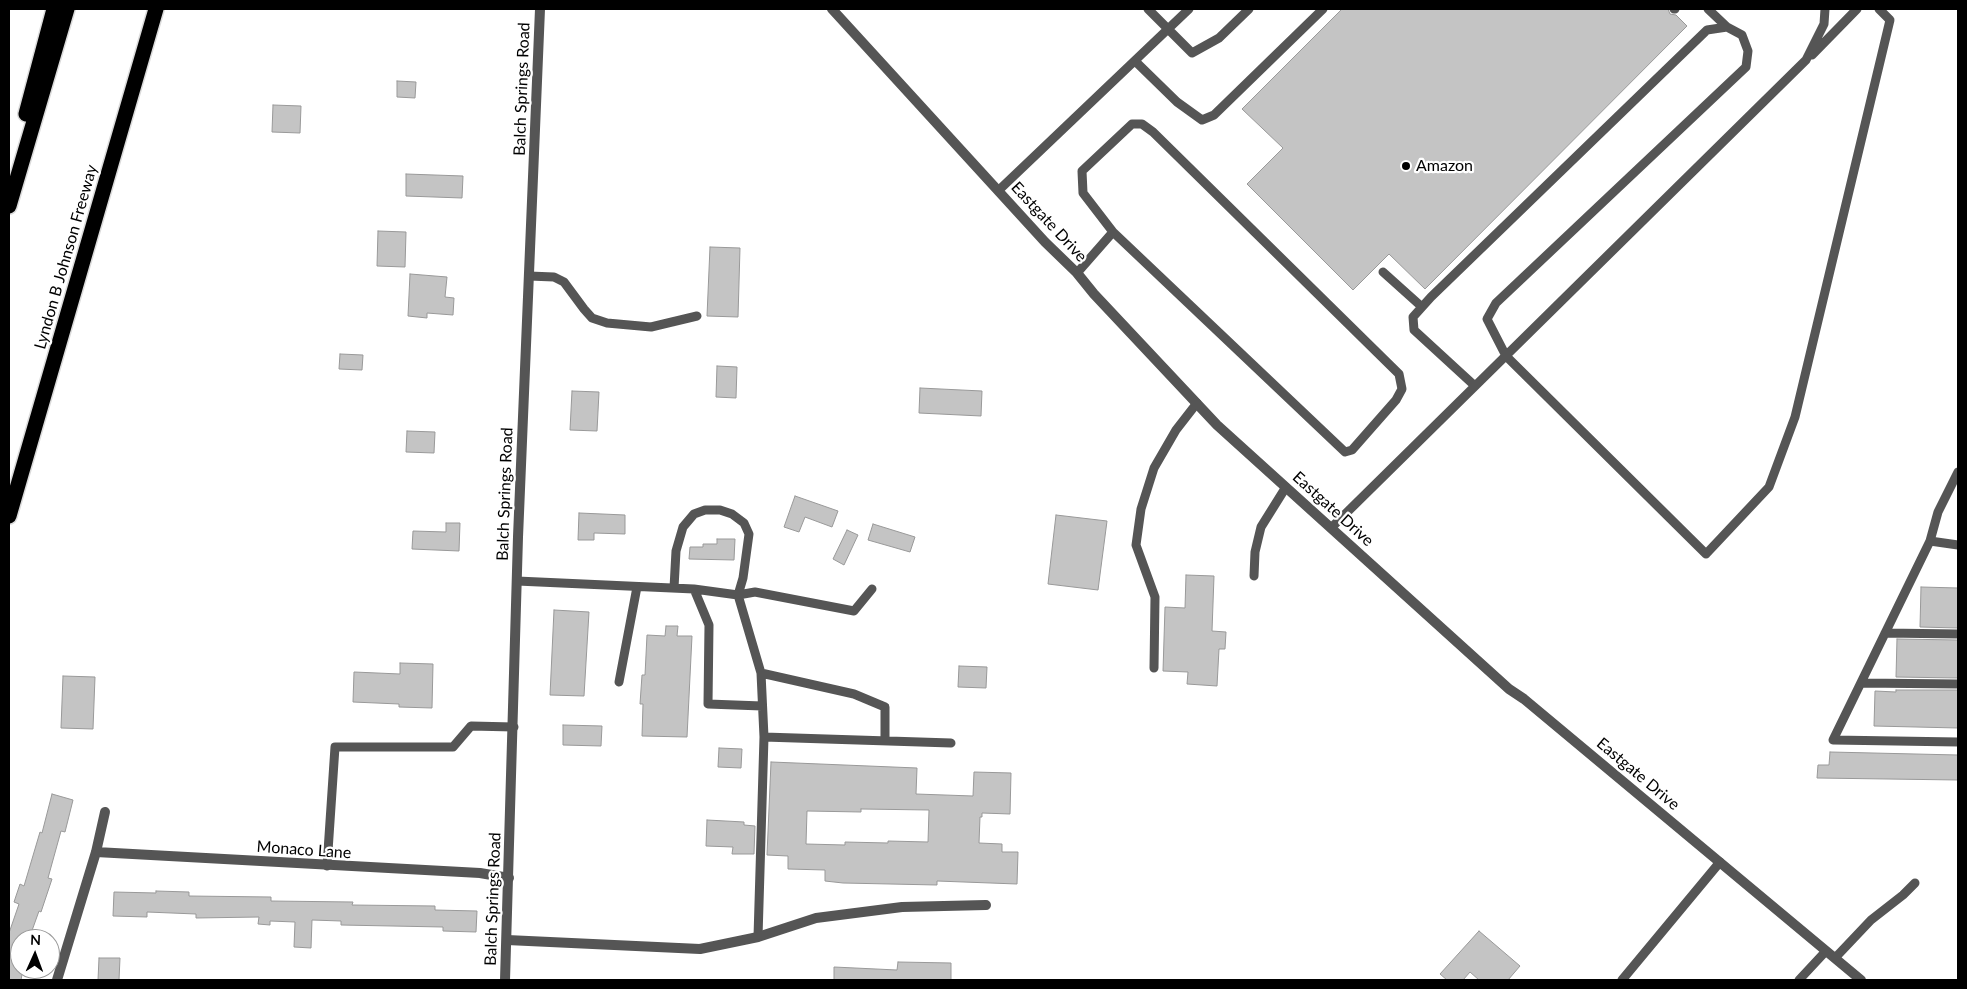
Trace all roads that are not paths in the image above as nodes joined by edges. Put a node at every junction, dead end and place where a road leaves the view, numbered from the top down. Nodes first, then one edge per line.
1 (54, 9) edge
2 (66, 9) edge
3 (156, 9) edge
4 (540, 9) edge
5 (832, 9) edge
6 (1148, 9) edge
7 (1189, 9) edge
8 (1249, 9) edge
9 (1323, 9) edge
10 (1708, 9) edge
11 (1825, 9) edge
12 (1857, 9) edge
13 (1879, 9) edge
14 (1727, 27) junction
15 (1168, 29) junction
16 (1806, 60) junction
17 (1135, 61) junction
18 (999, 190) junction
19 (9, 194) edge
20 (9, 206) edge
21 (1113, 232) junction
22 (1383, 272) dead end
23 (1077, 273) junction
24 (529, 276) junction
25 (1422, 307) junction
26 (697, 316) dead end
27 (1506, 356) junction
28 (1475, 386) junction
29 (1197, 403) junction
30 (1958, 472) edge
31 (1286, 487) junction
32 (9, 516) edge
33 (1331, 528) junction
34 (1930, 541) junction
35 (1958, 545) edge
36 (1254, 576) dead end
37 (517, 581) junction
38 (638, 586) junction
39 (674, 588) junction
40 (694, 588) junction
41 (872, 589) dead end
42 (738, 594) junction
43 (1885, 633) junction
44 (1958, 634) edge
45 (1154, 668) dead end
46 (761, 673) junction
47 (618, 682) dead end
48 (1861, 683) junction
49 (1958, 684) edge
50 (762, 706) junction
51 (514, 727) junction
52 (764, 736) junction
53 (885, 740) junction
54 (1958, 742) edge
55 (951, 743) dead end
56 (105, 812) dead end
57 (96, 852) junction
58 (1720, 862) junction
59 (327, 866) junction
60 (509, 878) junction
61 (1915, 883) dead end
62 (986, 905) dead end
63 (758, 936) junction
64 (507, 940) junction
65 (1826, 951) junction
66 (1835, 958) junction
67 (57, 980) edge
68 (505, 980) edge
69 (1622, 980) edge
70 (1800, 980) edge
71 (1861, 980) edge

1 - 19 highway
2 - 20 highway
3 - 32 highway, Lyndon B Johnson Freeway
4 - 24 street, Balch Springs Road
5 - 18 street, Eastgate Drive
6 - 15 lane
7 - 15 lane
8 - 15 lane
9 - 17 lane
10 - 14 lane
11 - 16 lane
12 - 16 lane
13 - 27 lane
14 - 25 lane
14 - 27 lane
15 - 17 lane
16 - 27 lane
17 - 18 lane
18 - 23 street, Eastgate Drive
21 - 21 lane
21 - 23 lane
22 - 25 lane
23 - 29 street, Eastgate Drive
24 - 26 lane
24 - 37 street, Balch Springs Road
25 - 28 lane
27 - 28 lane
28 - 33 lane
29 - 31 street, Eastgate Drive
29 - 45 lane
30 - 34 lane
31 - 33 street, Eastgate Drive
31 - 36 lane
33 - 58 street, Eastgate Drive
34 - 35 lane
34 - 43 lane
37 - 38 lane
37 - 51 street, Balch Springs Road
38 - 39 lane
38 - 47 lane
39 - 40 lane
39 - 42 lane
40 - 42 lane
40 - 50 lane
41 - 42 lane
42 - 46 lane
43 - 44 lane
43 - 48 lane
46 - 50 lane
46 - 53 lane
48 - 49 lane
48 - 54 lane
50 - 52 lane
51 - 59 lane
51 - 60 street, Balch Springs Road
52 - 53 lane
52 - 63 lane
53 - 55 lane
56 - 57 street
57 - 59 street, Monaco Lane
57 - 67 street
58 - 65 street, Eastgate Drive
58 - 69 lane
59 - 60 street, Monaco Lane
60 - 64 street, Balch Springs Road
61 - 66 lane
62 - 63 street
63 - 64 street
64 - 68 street, Balch Springs Road
65 - 66 street, Eastgate Drive
65 - 70 lane
66 - 71 street, Eastgate Drive

